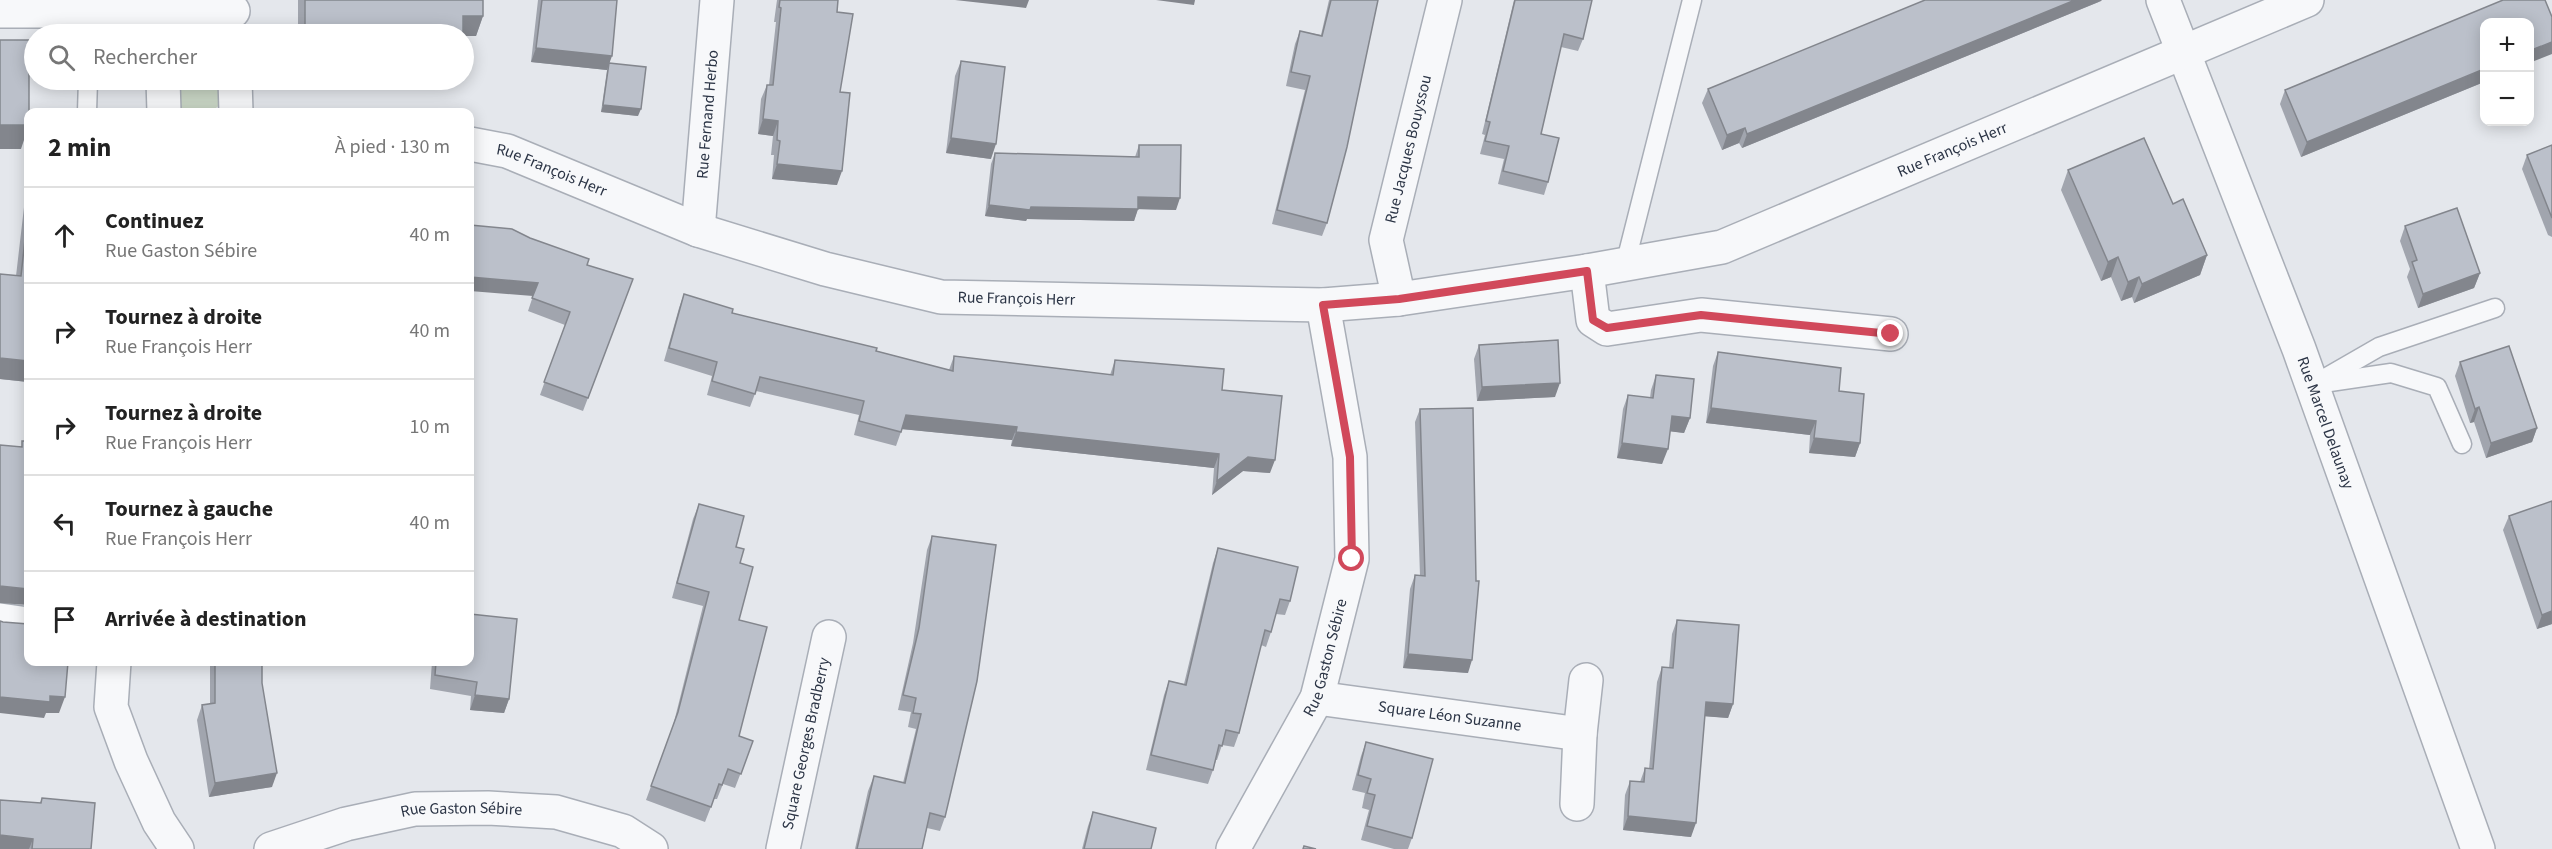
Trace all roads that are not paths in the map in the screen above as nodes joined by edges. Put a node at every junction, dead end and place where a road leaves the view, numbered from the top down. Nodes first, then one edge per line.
1 (717, 0) edge
2 (1445, 0) edge
3 (1692, 0) edge
4 (2163, 0) edge
5 (2307, 0) edge
6 (0, 11) edge
7 (233, 15) edge
8 (89, 23) edge
9 (160, 23) edge
10 (2183, 54) junction
11 (88, 90) edge
12 (163, 90) edge
13 (235, 90) edge
14 (87, 108) edge
15 (164, 108) edge
16 (236, 108) edge
17 (474, 145) edge
18 (698, 230) junction
19 (1625, 265) junction
20 (1587, 271) junction
21 (1399, 299) junction
22 (1323, 305) junction
23 (2495, 308) dead end
24 (1891, 334) dead end
25 (2313, 385) junction
26 (2462, 444) dead end
27 (0, 620) edge
28 (24, 623) edge
29 (830, 637) dead end
30 (114, 666) edge
31 (1586, 680) dead end
32 (1317, 698) junction
33 (1580, 735) junction
34 (1577, 804) dead end
35 (177, 849) edge
36 (271, 849) edge
37 (651, 849) edge
38 (783, 849) edge
39 (1233, 849) edge
40 (2478, 849) edge

1 - 18 street, Rue Fernand Herbo
2 - 21 street, Rue Jacques Bouyssou
3 - 19 lane
4 - 10 street, Rue Marcel Delaunay
5 - 10 street, Rue François Herr
6 - 8 street
7 - 9 street
8 - 9 street
10 - 19 street, Rue François Herr
10 - 25 street, Rue Marcel Delaunay
11 - 14 lane
12 - 15 street
13 - 16 street
17 - 18 street, Rue François Herr
18 - 22 street, Rue François Herr
19 - 20 street, Rue François Herr
20 - 21 street, Rue François Herr
20 - 24 street
21 - 22 street, Rue François Herr
22 - 32 street, Rue Gaston Sébire
23 - 25 lane
25 - 26 lane
25 - 40 street, Rue Marcel Delaunay
27 - 28 street
29 - 38 street, Square Georges Bradberry
30 - 35 street
31 - 33 street
32 - 33 street, Square Léon Suzanne
32 - 39 street, Rue Gaston Sébire
33 - 34 street
36 - 37 street, Rue Gaston Sébire

